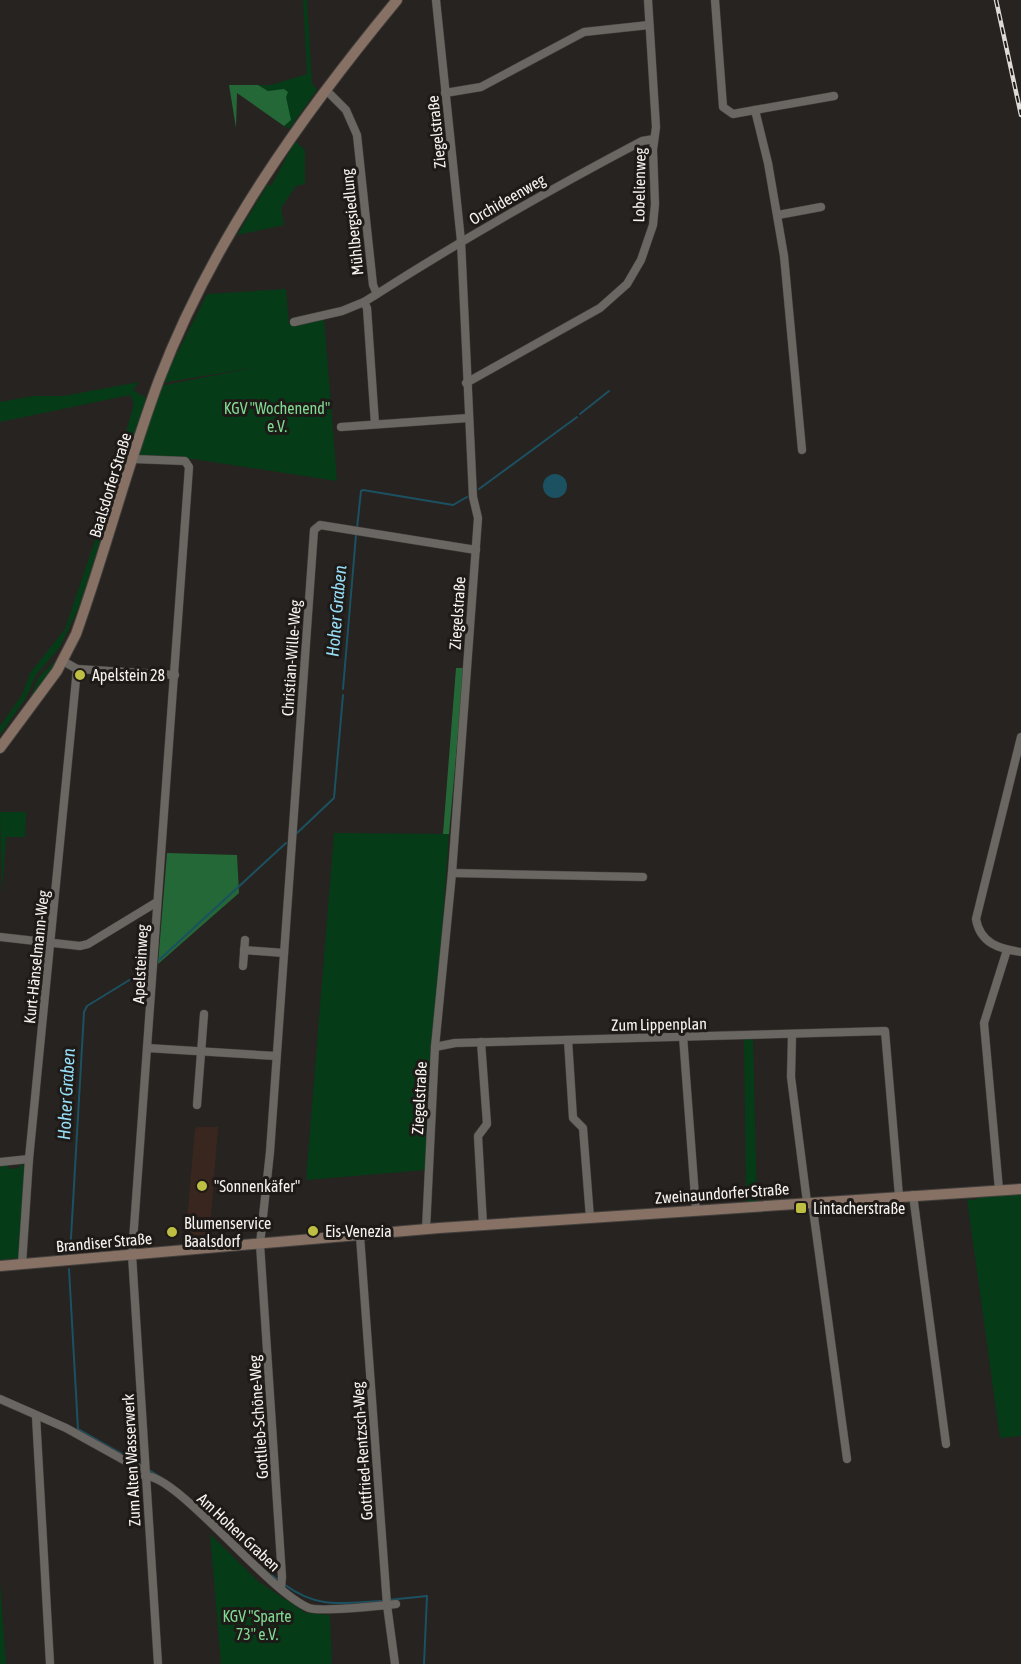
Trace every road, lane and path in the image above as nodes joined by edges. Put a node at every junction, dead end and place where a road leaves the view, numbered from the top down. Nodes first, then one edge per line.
1 (397, 0) edge
2 (436, 0) edge
3 (648, 0) edge
4 (715, 0) edge
5 (649, 25) junction
6 (326, 90) junction
7 (446, 93) junction
8 (834, 96) dead end
9 (755, 110) junction
10 (654, 139) junction
11 (821, 207) dead end
12 (778, 215) junction
13 (461, 241) junction
14 (377, 294) junction
15 (364, 302) junction
16 (294, 322) dead end
17 (466, 382) junction
18 (468, 418) junction
19 (375, 424) junction
20 (341, 427) dead end
21 (802, 450) dead end
22 (133, 459) junction
23 (476, 550) junction
24 (63, 661) junction
25 (77, 669) junction
26 (175, 675) junction
27 (1021, 737) edge
28 (0, 748) edge
29 (452, 873) junction
30 (643, 877) dead end
31 (157, 902) junction
32 (0, 937) edge
33 (244, 940) dead end
34 (51, 942) junction
35 (244, 950) junction
36 (1007, 950) junction
37 (1021, 952) edge
38 (284, 953) junction
39 (243, 966) dead end
40 (204, 1014) dead end
41 (792, 1035) junction
42 (683, 1036) junction
43 (568, 1040) junction
44 (481, 1042) junction
45 (435, 1047) junction
46 (147, 1048) junction
47 (202, 1051) junction
48 (276, 1056) junction
49 (197, 1105) dead end
50 (29, 1159) junction
51 (0, 1162) edge
52 (1021, 1189) edge
53 (999, 1190) junction
54 (913, 1195) junction
55 (899, 1196) junction
56 (810, 1202) junction
57 (696, 1210) junction
58 (590, 1218) junction
59 (483, 1225) junction
60 (426, 1229) junction
61 (360, 1236) junction
62 (260, 1244) junction
63 (132, 1255) junction
64 (22, 1264) junction
65 (0, 1266) edge
66 (0, 1398) edge
67 (36, 1416) junction
68 (946, 1443) dead end
69 (847, 1459) dead end
70 (145, 1472) junction
71 (281, 1588) junction
72 (396, 1604) dead end
73 (387, 1605) junction
74 (50, 1664) edge
75 (158, 1664) edge
76 (395, 1664) edge

1 - 6 street, Baalsdorfer Straße
2 - 7 street, Ziegelstraße
3 - 5 street, Lobelienweg
4 - 9 street
5 - 7 street
5 - 10 street, Lobelienweg
6 - 14 street, Mühlbergsiedlung
6 - 22 street, Baalsdorfer Straße
7 - 13 street, Ziegelstraße
8 - 9 street
9 - 12 street
10 - 13 street, Orchideenweg
10 - 17 street, Lobelienweg
11 - 12 street
12 - 21 street
13 - 14 street, Orchideenweg
13 - 17 street, Ziegelstraße
14 - 15 street, Mühlbergsiedlung
15 - 16 street
15 - 19 street
17 - 18 street, Ziegelstraße
18 - 19 street
18 - 23 street, Ziegelstraße
19 - 20 street
22 - 24 street, Baalsdorfer Straße
22 - 26 street, Apelsteinweg
23 - 29 street, Ziegelstraße
23 - 38 street, Christian-Wille-Weg
24 - 25 street
24 - 28 street, Baalsdorfer Straße
25 - 26 street
25 - 34 street, Kurt-Hänselmann-Weg
26 - 31 street, Apelsteinweg
27 - 36 street
29 - 30 street
29 - 45 street, Ziegelstraße
31 - 34 street
31 - 46 street, Apelsteinweg
32 - 34 street
33 - 35 street
34 - 50 street, Kurt-Hänselmann-Weg
35 - 38 street
35 - 39 street
36 - 37 street
36 - 53 street
38 - 48 street, Christian-Wille-Weg
40 - 47 street
41 - 42 street, Zum Lippenplan
41 - 55 street, Zum Lippenplan
41 - 56 street
42 - 43 street, Zum Lippenplan
42 - 57 street
43 - 44 street, Zum Lippenplan
43 - 58 street
44 - 45 street, Zum Lippenplan
44 - 59 street
45 - 60 street, Ziegelstraße
46 - 47 street
46 - 63 street, Apelsteinweg
47 - 48 street
47 - 49 street
48 - 62 street, Christian-Wille-Weg
50 - 51 street
50 - 64 street, Kurt-Hänselmann-Weg
52 - 53 street, Zweinaundorfer Straße
53 - 54 street, Zweinaundorfer Straße
54 - 55 street, Zweinaundorfer Straße
54 - 68 street
55 - 56 street, Zweinaundorfer Straße
56 - 57 street, Zweinaundorfer Straße
56 - 69 street
57 - 58 street, Zweinaundorfer Straße
58 - 59 street, Zweinaundorfer Straße
59 - 60 street, Zweinaundorfer Straße
60 - 61 street, Brandiser Straße
61 - 62 street, Brandiser Straße
61 - 73 street, Gottfried-Rentzsch-Weg
62 - 63 street, Brandiser Straße
62 - 71 street, Gottlieb-Schöne-Weg
63 - 64 street, Brandiser Straße
63 - 70 street, Zum Alten Wasserwerk
64 - 65 street, Brandiser Straße
66 - 67 street, Am Hohen Graben
67 - 70 street, Am Hohen Graben
67 - 74 street
70 - 71 street, Am Hohen Graben
70 - 75 street, Zum Alten Wasserwerk
71 - 73 street, Am Hohen Graben
72 - 73 street, Am Hohen Graben
73 - 76 street, Gottfried-Rentzsch-Weg

